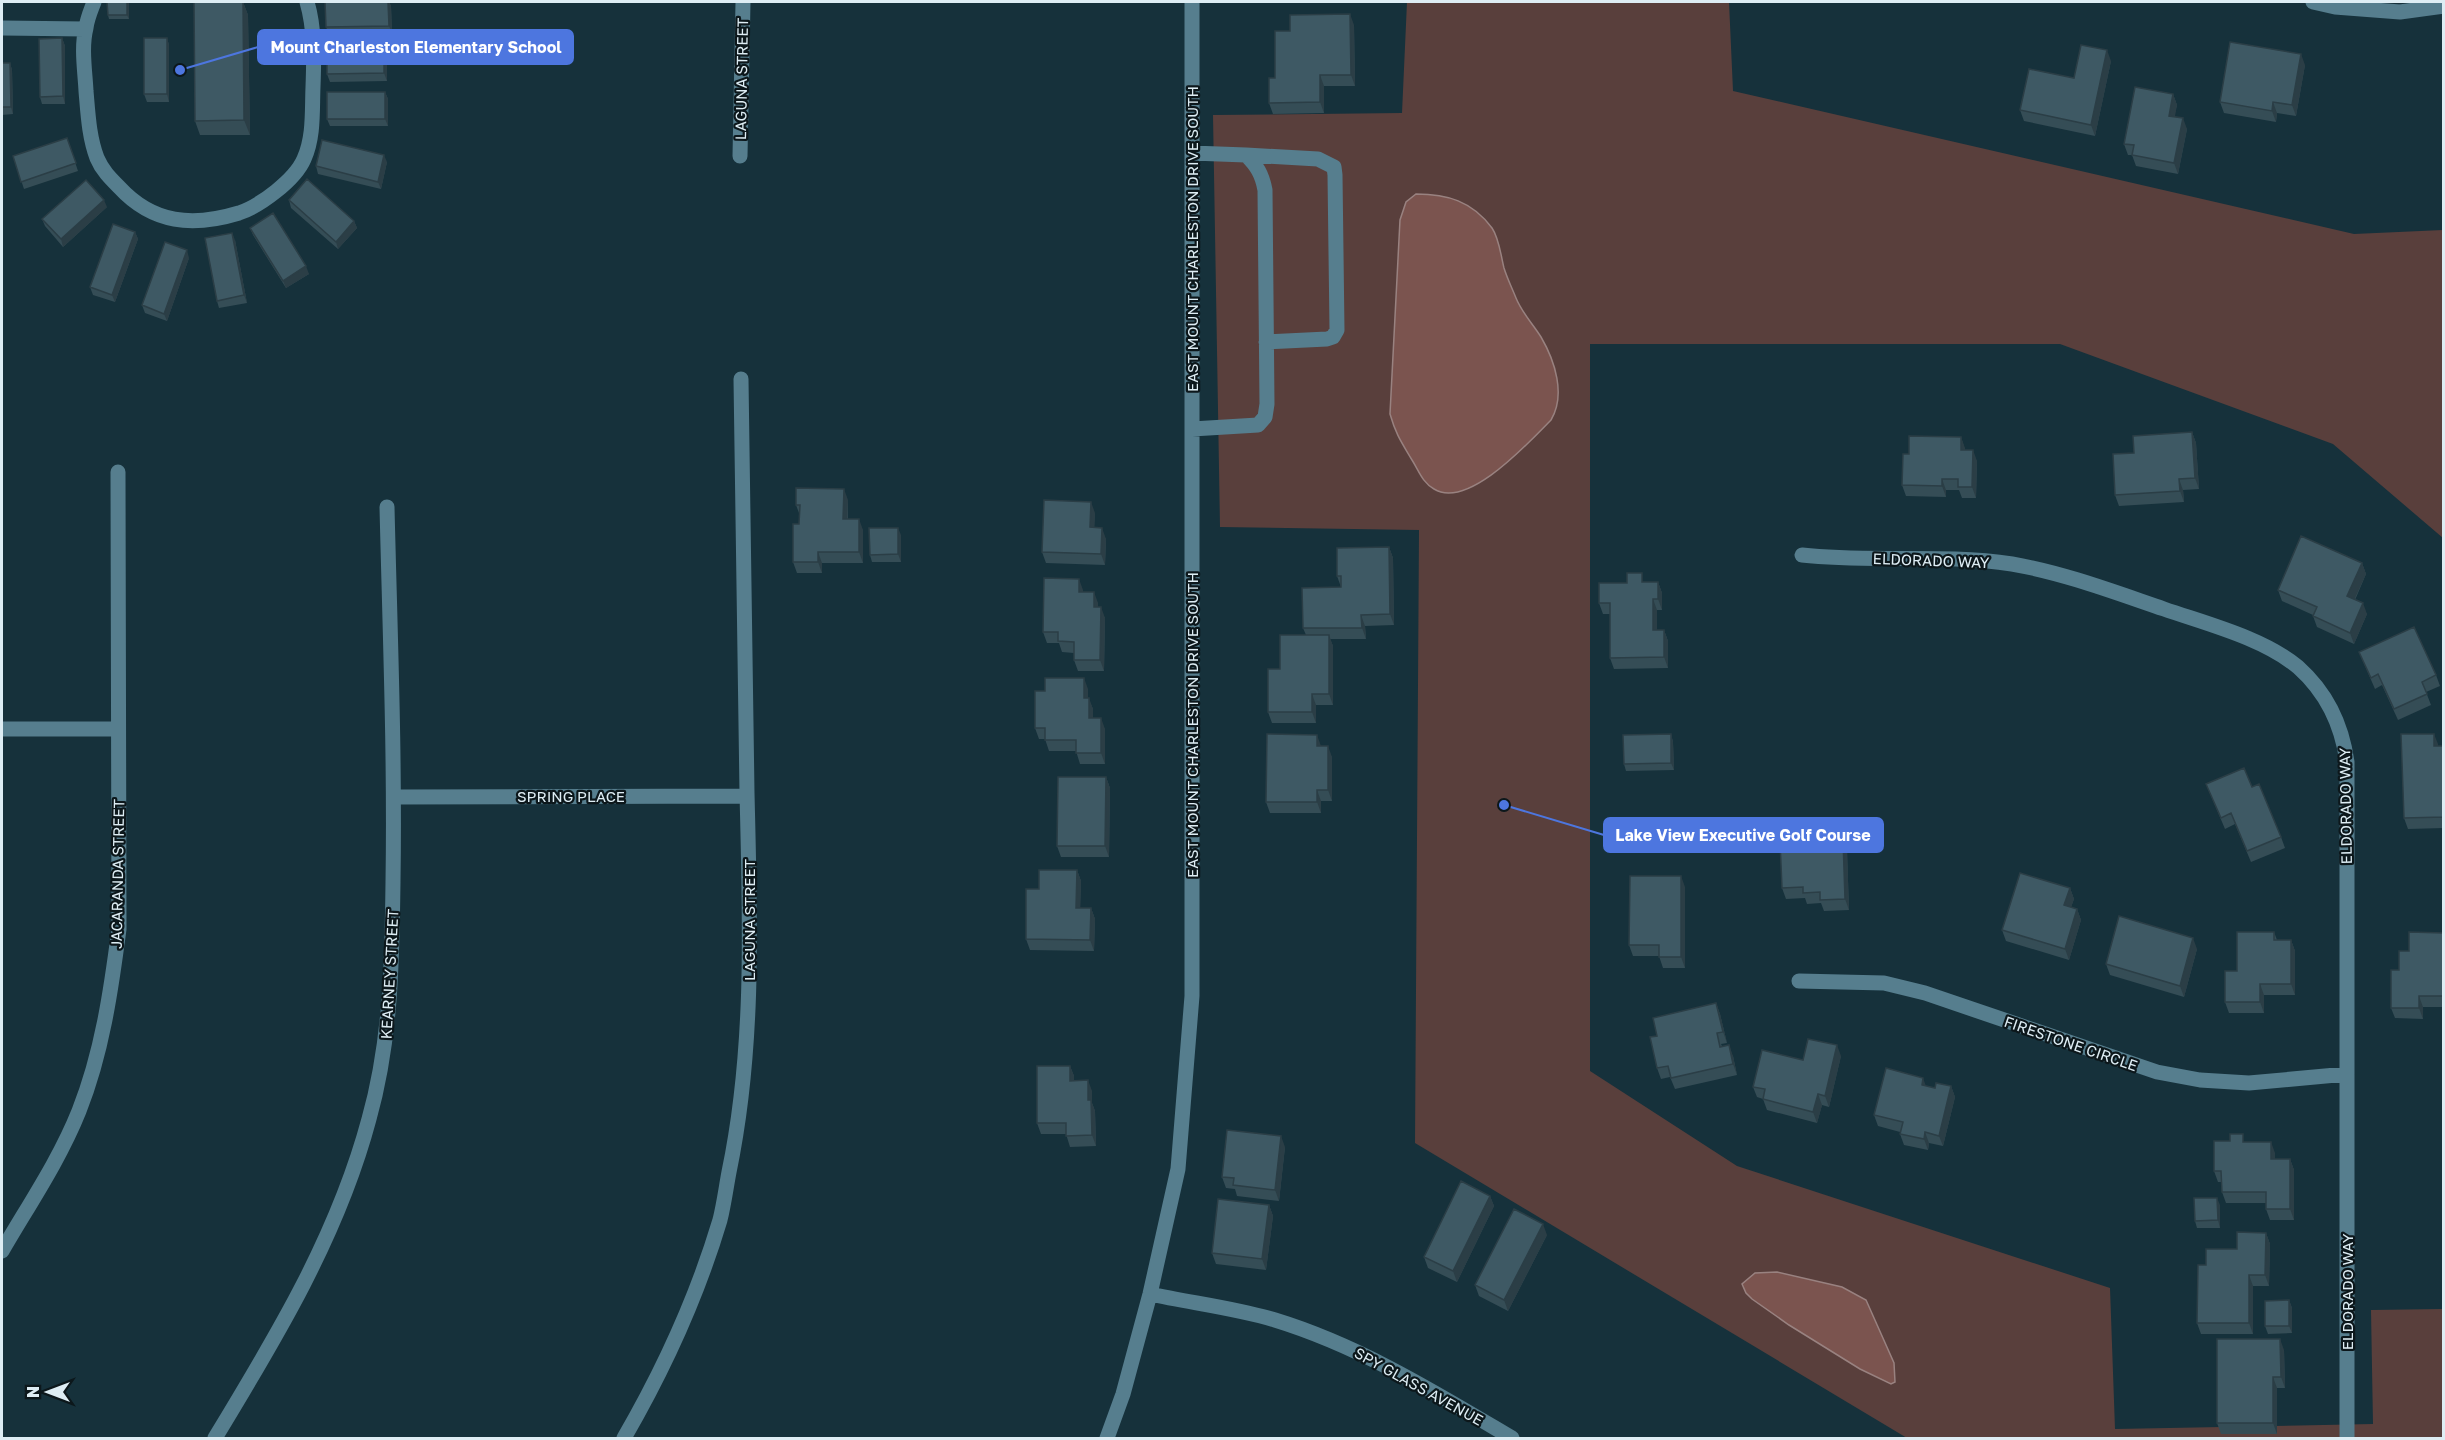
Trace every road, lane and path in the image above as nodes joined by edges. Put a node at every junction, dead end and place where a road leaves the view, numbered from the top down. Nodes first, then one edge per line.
1 (94, 2) edge
2 (307, 2) edge
3 (742, 2) edge
4 (1192, 2) edge
5 (2313, 2) edge
6 (2444, 6) edge
7 (2, 28) edge
8 (85, 29) junction
9 (1192, 153) junction
10 (1246, 155) junction
11 (740, 156) dead end
12 (1266, 342) junction
13 (741, 380) dead end
14 (1192, 429) junction
15 (118, 472) dead end
16 (387, 507) dead end
17 (1802, 555) dead end
18 (2, 729) edge
19 (118, 729) junction
20 (747, 796) junction
21 (395, 797) junction
22 (1799, 981) dead end
23 (2347, 1074) junction
24 (2, 1251) edge
25 (1150, 1294) junction
26 (215, 1438) edge
27 (624, 1438) edge
28 (1107, 1438) edge
29 (1512, 1438) edge
30 (2347, 1438) edge

1 - 8 street
2 - 8 street
3 - 11 street, LAGUNA STREET
4 - 9 street, EAST MOUNT CHARLESTON DRIVE SOUTH
5 - 6 street
7 - 8 street
9 - 10 street
9 - 14 street, EAST MOUNT CHARLESTON DRIVE SOUTH
10 - 12 street
10 - 12 street
12 - 14 street
13 - 20 street, LAGUNA STREET
14 - 25 street, EAST MOUNT CHARLESTON DRIVE SOUTH
15 - 19 street, JACARANDA STREET
16 - 21 street, KEARNEY STREET
17 - 23 street, ELDORADO WAY
18 - 19 street
19 - 24 street, JACARANDA STREET
20 - 21 street, SPRING PLACE
20 - 27 street, LAGUNA STREET
21 - 26 street, KEARNEY STREET
22 - 23 street, FIRESTONE CIRCLE
23 - 30 street, ELDORADO WAY
25 - 28 street, EAST MOUNT CHARLESTON DRIVE SOUTH
25 - 29 street, SPY GLASS AVENUE

